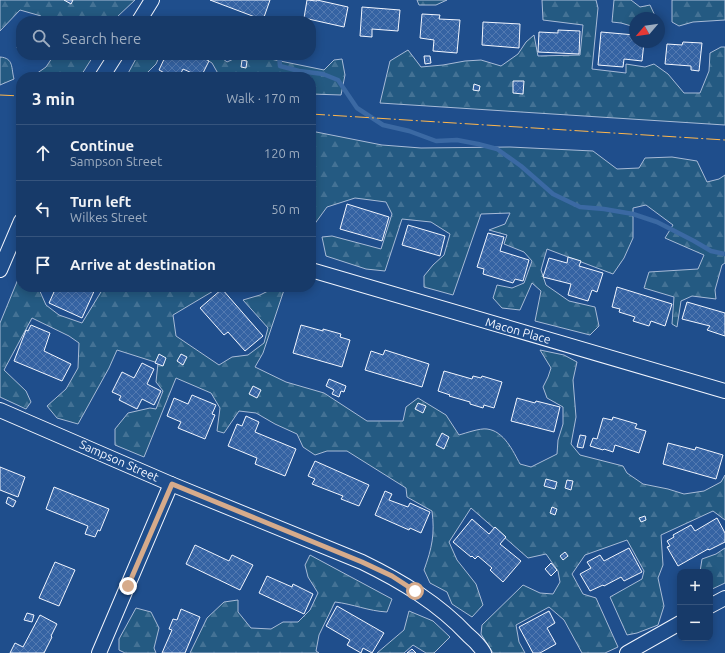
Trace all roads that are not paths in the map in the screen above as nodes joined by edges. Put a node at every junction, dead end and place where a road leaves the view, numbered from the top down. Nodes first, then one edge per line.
1 (152, 0) edge
2 (142, 16) edge
3 (113, 60) edge
4 (105, 72) edge
5 (16, 233) edge
6 (0, 270) edge
7 (316, 271) edge
8 (725, 392) edge
9 (0, 410) edge
10 (172, 484) junction
11 (725, 598) edge
12 (712, 605) edge
13 (677, 625) edge
14 (98, 653) edge
15 (484, 653) edge
16 (627, 653) edge

1 - 2 street
3 - 4 street
5 - 6 street
7 - 8 street, Macon Place
9 - 10 street, Sampson Street
10 - 14 street
10 - 15 street, Sampson Street
11 - 12 street
13 - 16 street

